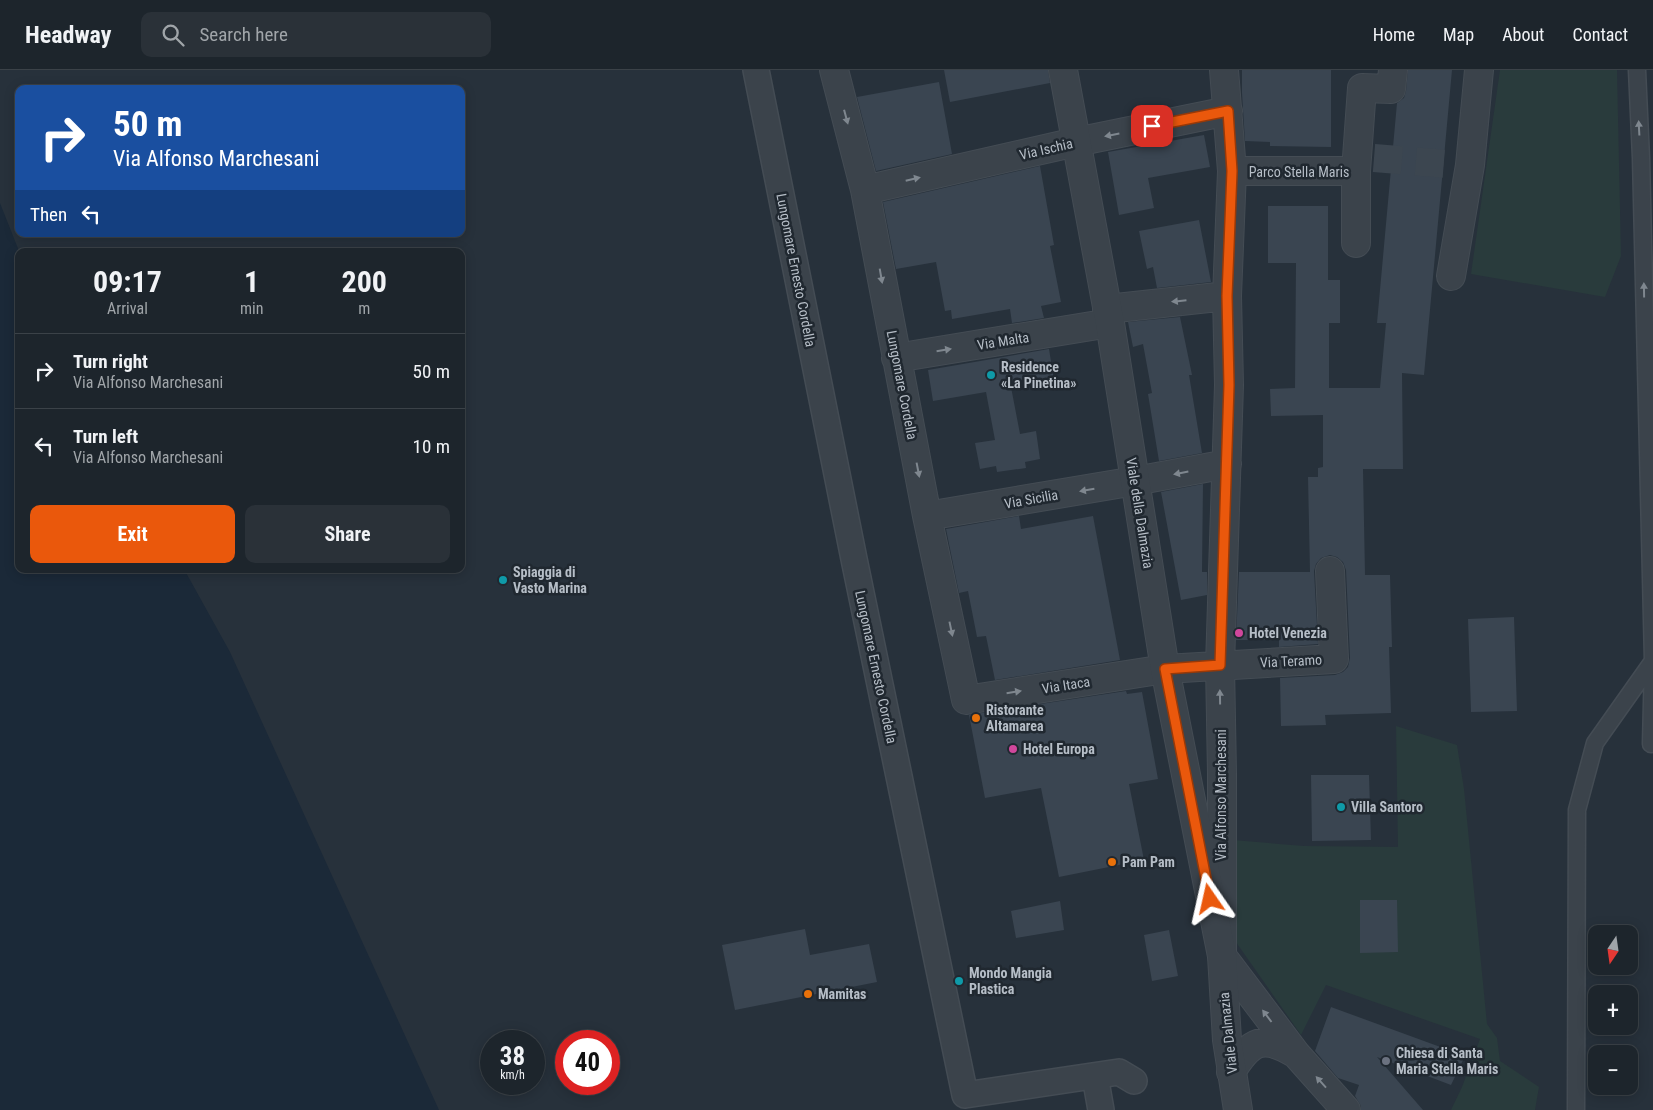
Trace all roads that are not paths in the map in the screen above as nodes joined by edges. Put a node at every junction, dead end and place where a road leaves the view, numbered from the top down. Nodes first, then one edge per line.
1 (756, 70) edge
2 (834, 70) edge
3 (1063, 70) edge
4 (1224, 70) edge
5 (1393, 70) edge
6 (1479, 70) edge
7 (1637, 70) edge
8 (1228, 111) junction
9 (1076, 142) junction
10 (1362, 162) junction
11 (1232, 171) junction
12 (865, 190) junction
13 (1356, 243) dead end
14 (1451, 276) dead end
15 (1227, 296) junction
16 (1108, 316) junction
17 (896, 358) junction
18 (1226, 464) junction
19 (1135, 481) junction
20 (927, 516) junction
21 (1330, 571) dead end
22 (1653, 661) edge
23 (1220, 665) junction
24 (1165, 669) junction
25 (966, 700) joint
26 (1650, 744) dead end
27 (1222, 956) junction
28 (1296, 1054) junction
29 (1231, 1072) junction
30 (1095, 1076) junction
31 (1134, 1081) dead end
32 (1101, 1110) edge
33 (1238, 1110) edge
34 (1346, 1110) edge
35 (1576, 1110) edge

1 - 30 street, Lungomare Ernesto Cordella
2 -> 12 street, Lungomare Cordella
3 - 9 street, Viale della Dalmazia
4 - 8 street, Via Alfonso Marchesani
5 - 10 street
6 - 14 street
22 -> 7 lane
8 -> 9 street, Via Ischia
8 - 11 street, Via Alfonso Marchesani
12 -> 9 street, Via Ischia
9 - 16 street, Viale della Dalmazia
10 - 11 street, Parco Stella Maris
10 - 13 street, Parco Stella Maris
11 - 15 street, Via Alfonso Marchesani
12 -> 17 street, Lungomare Cordella
15 -> 16 street, Via Malta
15 - 18 street, Via Alfonso Marchesani
17 -> 16 street, Via Malta
16 - 19 street, Viale della Dalmazia
17 -> 20 street, Lungomare Cordella
18 -> 19 street, Via Sicilia
18 - 23 street, Via Alfonso Marchesani
19 -> 20 street, Via Sicilia
19 - 24 street, Viale della Dalmazia
20 -> 25 street, Lungomare Cordella
21 - 23 street, Via Teramo
22 - 26 lane
22 - 35 lane
23 - 24 street
27 -> 23 street, Via Alfonso Marchesani
25 -> 24 street, Via Itaca
24 - 27 street, Viale della Dalmazia
28 -> 27 street
27 - 29 street, Viale Dalmazia
28 - 29 street
34 -> 28 street
29 - 33 street, Viale Dalmazia
30 - 31 street, Lungomare Ernesto Cordella
30 - 32 street

